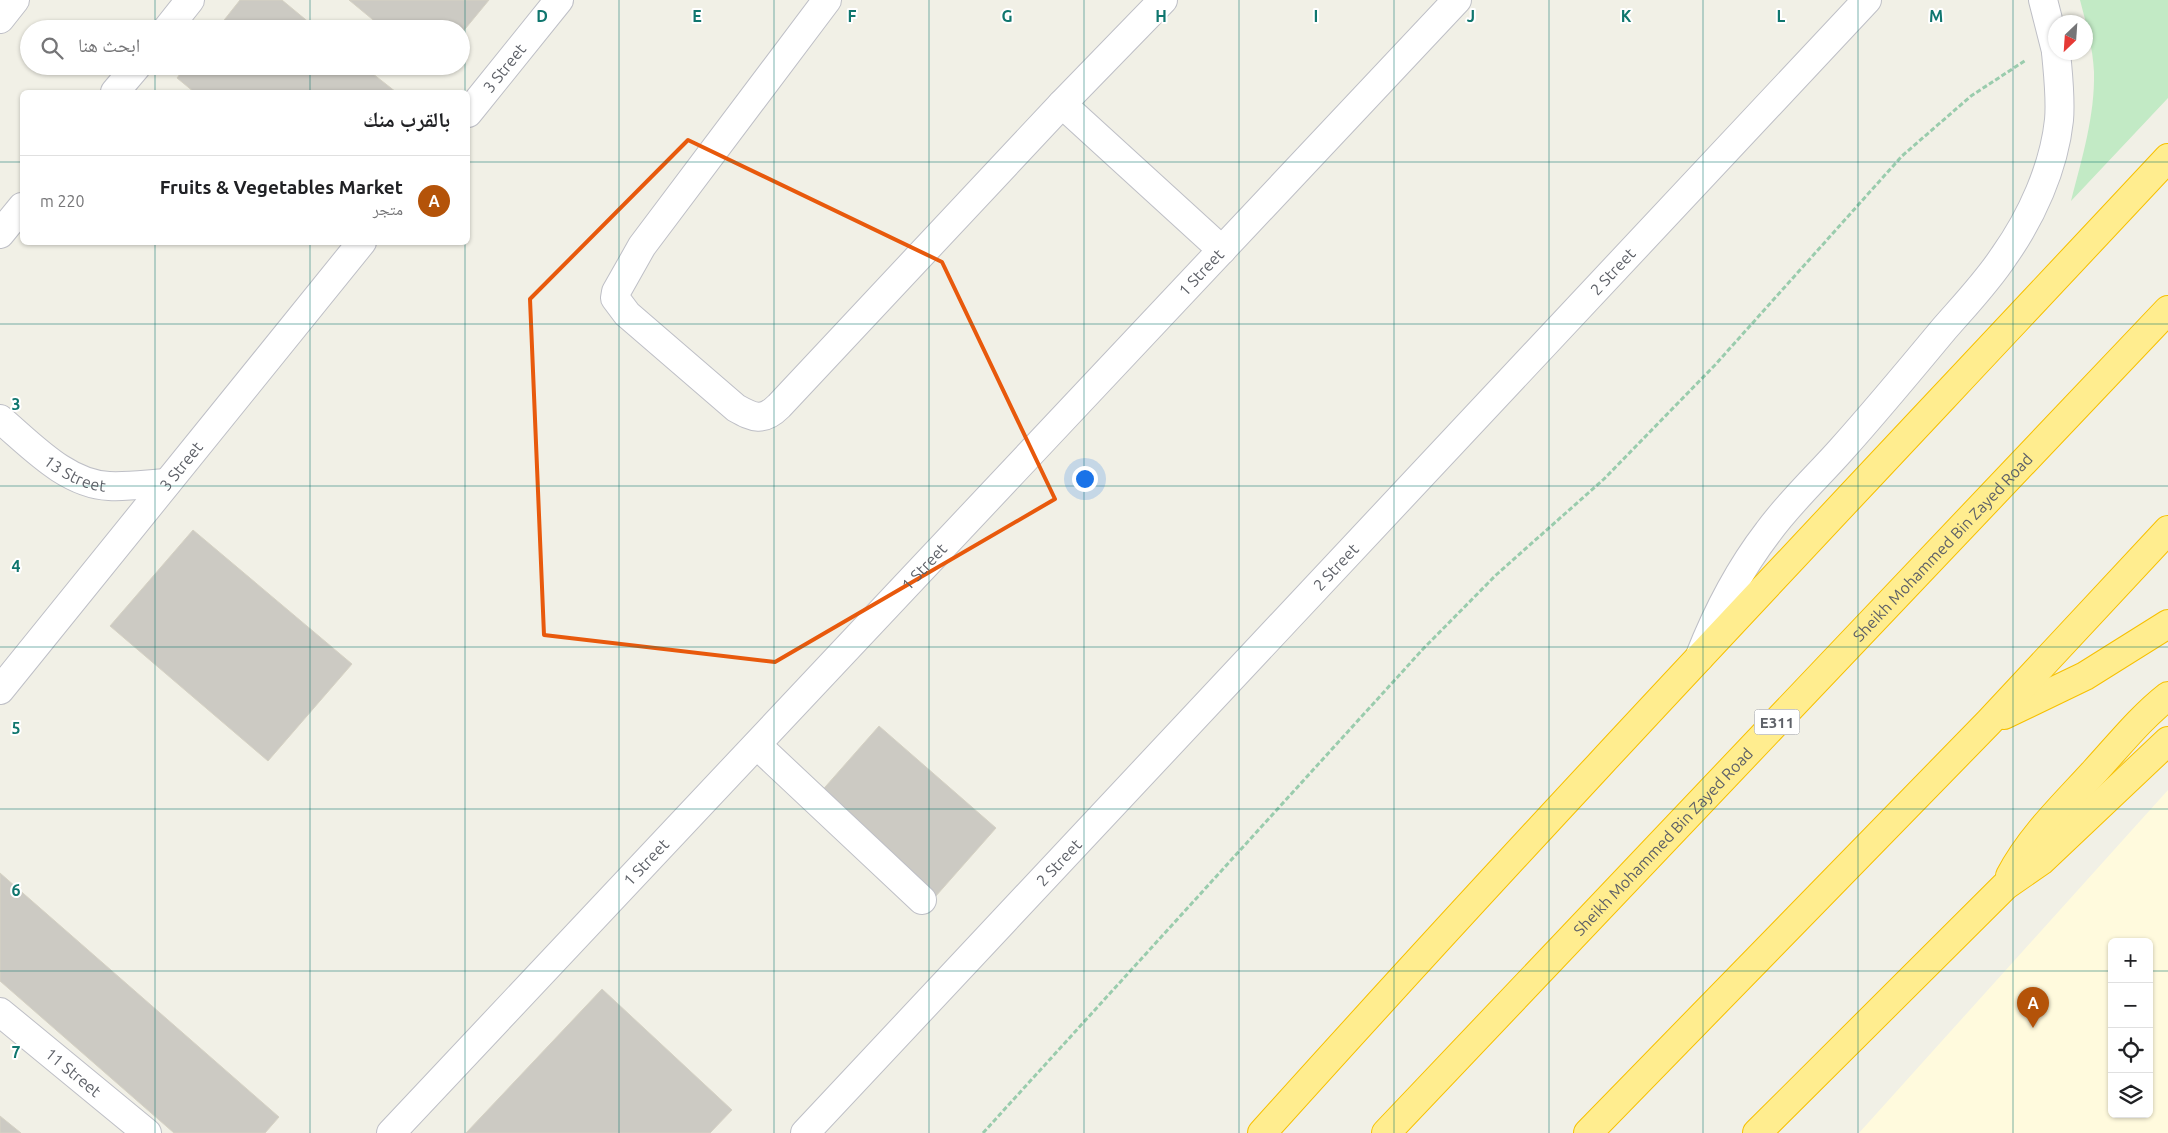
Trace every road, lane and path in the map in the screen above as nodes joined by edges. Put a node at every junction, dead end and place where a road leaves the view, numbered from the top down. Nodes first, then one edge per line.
1 (15, 0) edge
2 (190, 0) edge
3 (559, 0) edge
4 (827, 0) edge
5 (1162, 0) edge
6 (1457, 0) edge
7 (1868, 0) edge
8 (2043, 0) edge
9 (0, 19) edge
10 (174, 20) edge
11 (2048, 20) edge
12 (2048, 52) edge
13 (2056, 60) edge
14 (129, 75) edge
15 (117, 90) edge
16 (1062, 104) junction
17 (470, 111) edge
18 (2168, 158) edge
19 (20, 209) edge
20 (0, 234) edge
21 (360, 245) edge
22 (1222, 250) junction
23 (2168, 310) edge
24 (0, 419) edge
25 (167, 483) junction
26 (2168, 530) edge
27 (2168, 624) edge
28 (1699, 658) junction
29 (0, 690) edge
30 (2168, 696) edge
31 (1989, 722) junction
32 (2168, 741) edge
33 (757, 745) junction
34 (2005, 886) junction
35 (922, 900) dead end
36 (0, 1012) edge
37 (416, 1106) junction
38 (147, 1133) edge
39 (376, 1133) edge
40 (392, 1133) edge
41 (805, 1133) edge
42 (983, 1133) edge
43 (1262, 1133) edge
44 (1386, 1133) edge
45 (1588, 1133) edge
46 (1757, 1133) edge

1 - 9 street
2 - 10 street
3 - 17 street, 3 Street
4 - 16 street
5 - 16 street
6 - 22 street, 1 Street
7 - 41 street, 2 Street
8 - 11 street
12 - 42 path
13 - 28 street
14 - 15 street
16 - 22 street
18 - 28 highway
19 - 20 street
21 - 25 street, 3 Street
22 - 33 street, 1 Street
23 - 44 highway, Sheikh Mohammed Bin Zayed Road / E311
24 - 25 street, 13 Street
25 - 29 street, 3 Street
26 - 31 highway
27 - 31 highway
28 - 43 highway
30 - 34 highway
31 - 45 highway
32 - 34 highway
33 - 35 street
33 - 37 street, 1 Street
34 - 46 highway
36 - 38 street, 11 Street
37 - 39 street
37 - 40 street, 1 Street

